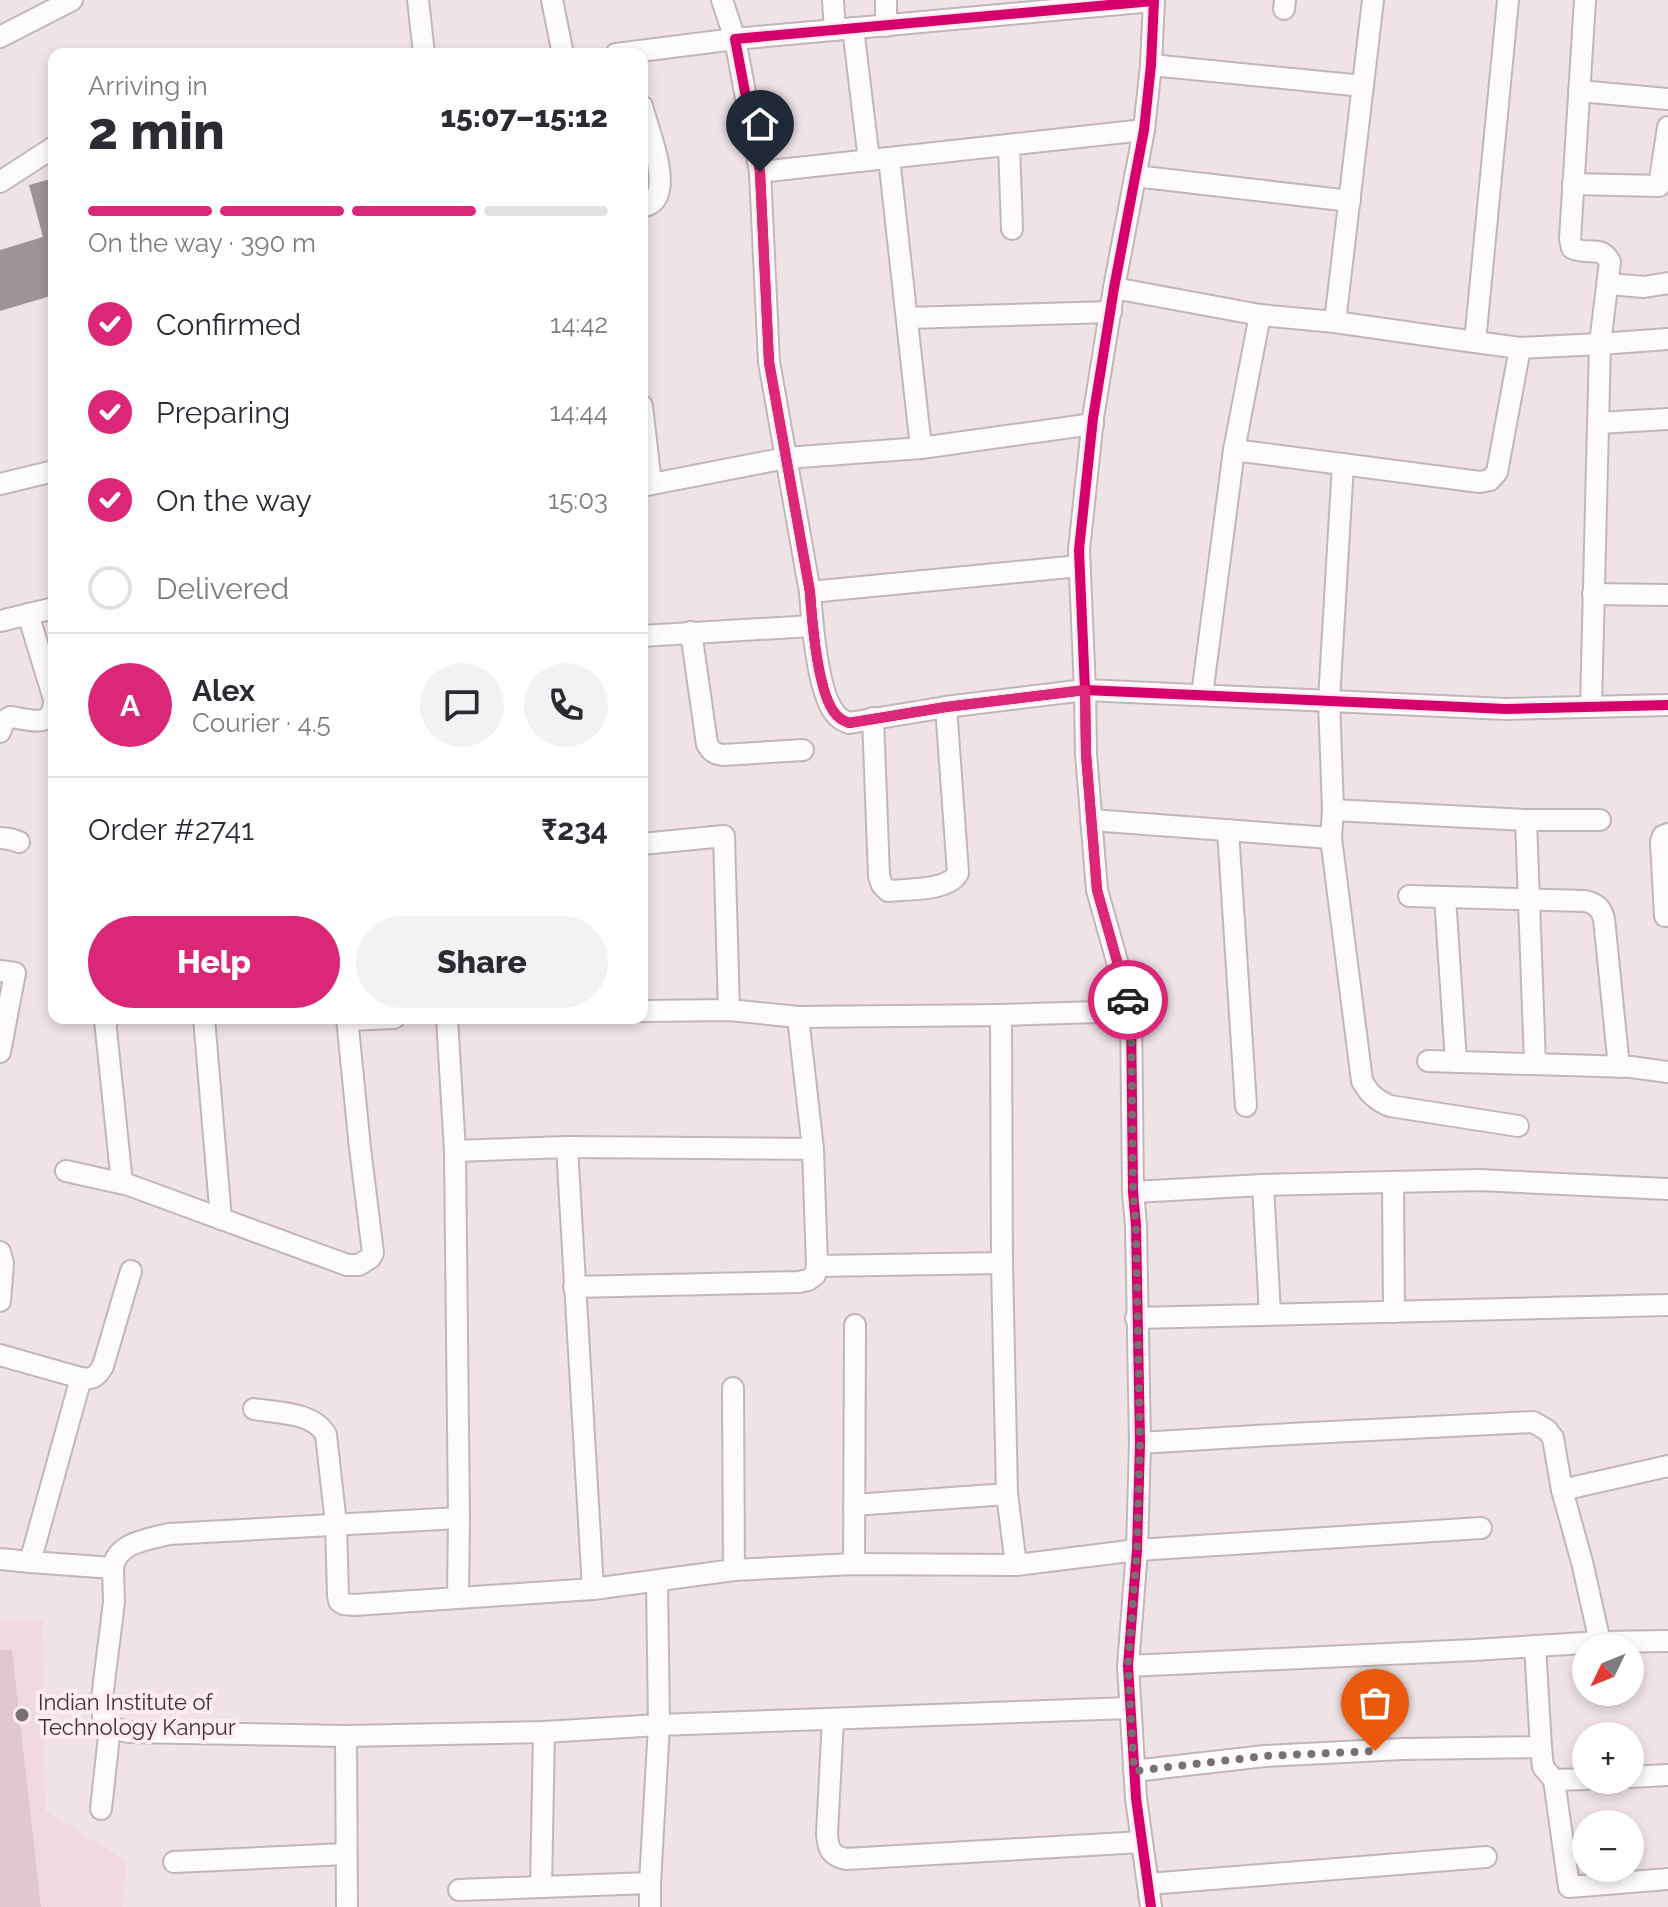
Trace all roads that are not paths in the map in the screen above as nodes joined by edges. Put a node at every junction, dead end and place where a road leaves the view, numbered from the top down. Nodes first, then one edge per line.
1 (72, 0) edge
2 (418, 0) edge
3 (552, 0) edge
4 (722, 0) edge
5 (833, 0) edge
6 (886, 0) edge
7 (1373, 0) edge
8 (1508, 0) edge
9 (1585, 0) edge
10 (1154, 1) edge
11 (1099, 4) edge
12 (1010, 7) edge
13 (886, 26) junction
14 (844, 29) junction
15 (0, 37) edge
16 (735, 39) junction
17 (423, 48) edge
18 (562, 48) edge
19 (648, 51) edge
20 (1151, 65) junction
21 (1363, 86) junction
22 (1579, 91) junction
23 (1668, 99) edge
24 (1668, 127) edge
25 (648, 129) edge
26 (1144, 130) junction
27 (1009, 145) junction
28 (48, 151) edge
29 (879, 159) junction
30 (760, 172) junction
31 (1135, 176) junction
32 (0, 182) edge
33 (1573, 184) junction
34 (1664, 187) edge
35 (1350, 201) junction
36 (648, 205) edge
37 (1012, 229) dead end
38 (1668, 283) edge
39 (1609, 284) junction
40 (1114, 288) junction
41 (1111, 312) junction
42 (1260, 315) junction
43 (907, 318) junction
44 (1335, 322) junction
45 (1668, 339) edge
46 (1475, 342) junction
47 (1600, 344) junction
48 (1520, 348) junction
49 (1668, 419) edge
50 (1598, 423) junction
51 (1093, 424) junction
52 (921, 448) junction
53 (1234, 450) junction
54 (786, 458) junction
55 (1343, 464) junction
56 (48, 472) edge
57 (0, 484) edge
58 (648, 485) edge
59 (1079, 566) junction
60 (810, 592) junction
61 (1593, 594) junction
62 (1668, 595) edge
63 (48, 609) edge
64 (28, 614) junction
65 (0, 621) edge
66 (812, 626) junction
67 (691, 632) junction
68 (648, 636) edge
69 (48, 681) edge
70 (1085, 690) junction
71 (1202, 695) junction
72 (1329, 700) junction
73 (1668, 705) edge
74 (946, 707) junction
75 (1591, 707) junction
76 (873, 718) junction
77 (48, 719) edge
78 (0, 732) edge
79 (803, 750) dead end
80 (1333, 810) junction
81 (1091, 820) junction
82 (1526, 820) junction
83 (1600, 820) dead end
84 (1228, 830) junction
85 (1668, 834) edge
86 (1331, 838) junction
87 (648, 843) edge
88 (1409, 896) dead end
89 (1445, 897) junction
90 (1529, 899) junction
91 (1665, 916) dead end
92 (0, 971) edge
93 (729, 1010) junction
94 (648, 1011) edge
95 (1131, 1011) junction
96 (1001, 1015) junction
97 (798, 1017) junction
98 (105, 1024) edge
99 (205, 1024) edge
100 (347, 1024) edge
101 (447, 1024) edge
102 (0, 1052) edge
103 (1428, 1061) dead end
104 (1456, 1062) junction
105 (1535, 1064) junction
106 (1619, 1067) junction
107 (1668, 1072) edge
108 (1246, 1106) dead end
109 (1518, 1126) dead end
110 (567, 1147) junction
111 (813, 1149) junction
112 (455, 1151) junction
113 (66, 1171) dead end
114 (1393, 1182) junction
115 (122, 1183) junction
116 (1263, 1185) junction
117 (1668, 1189) edge
118 (1133, 1192) junction
119 (221, 1219) junction
120 (0, 1252) edge
121 (1002, 1263) junction
122 (817, 1266) junction
123 (131, 1271) dead end
124 (574, 1287) junction
125 (0, 1301) edge
126 (1668, 1305) edge
127 (1394, 1312) junction
128 (1270, 1314) junction
129 (1136, 1318) junction
130 (855, 1325) dead end
131 (0, 1355) edge
132 (81, 1378) junction
133 (733, 1388) dead end
134 (254, 1409) dead end
135 (1140, 1443) junction
136 (1668, 1466) edge
137 (1562, 1490) junction
138 (1007, 1494) junction
139 (854, 1505) junction
140 (459, 1518) junction
141 (336, 1524) junction
142 (1481, 1528) dead end
143 (1137, 1550) junction
144 (0, 1559) edge
145 (30, 1562) junction
146 (854, 1564) junction
147 (1016, 1565) junction
148 (113, 1568) junction
149 (734, 1570) junction
150 (657, 1581) junction
151 (593, 1589) junction
152 (458, 1597) junction
153 (1598, 1634) edge
154 (1644, 1641) edge
155 (1668, 1641) edge
156 (1572, 1644) edge
157 (1535, 1646) junction
158 (1128, 1666) junction
159 (1130, 1708) junction
160 (833, 1719) junction
161 (659, 1725) junction
162 (110, 1727) junction
163 (544, 1732) junction
164 (346, 1736) junction
165 (1541, 1747) junction
166 (1134, 1771) junction
167 (1668, 1775) edge
168 (1644, 1776) edge
169 (1572, 1779) edge
170 (1554, 1780) junction
171 (101, 1809) dead end
172 (1142, 1842) junction
173 (346, 1854) junction
174 (1486, 1857) dead end
175 (174, 1862) dead end
176 (1668, 1879) edge
177 (650, 1883) junction
178 (1148, 1884) junction
179 (541, 1887) junction
180 (459, 1890) dead end
181 (347, 1907) edge
182 (650, 1907) edge
183 (1151, 1907) edge

1 - 15 street
2 - 17 street
3 - 18 street
4 - 16 street
5 - 14 street
6 - 13 street
7 - 21 street
8 - 46 street
9 - 22 street
10 - 11 street
10 - 20 street
11 - 12 street
12 - 13 street
13 - 14 street
14 - 16 street
14 - 29 street
16 - 19 street
16 - 30 street
20 - 21 street
20 - 26 street
21 - 35 street
22 - 23 street
22 - 33 street
24 - 34 street
25 - 36 street
26 - 27 street
26 - 31 street
27 - 29 street
27 - 37 street
28 - 32 street
29 - 30 street
29 - 43 street
30 - 54 street
31 - 35 street
31 - 40 street
33 - 34 street
33 - 39 street
35 - 44 street
38 - 39 street
39 - 47 street
40 - 41 street
40 - 42 street
41 - 43 street
41 - 51 street
42 - 44 street
42 - 53 street
43 - 52 street
44 - 46 street
45 - 47 street
46 - 48 street
47 - 48 street
47 - 50 street
48 - 55 street
49 - 50 street
50 - 61 street
51 - 52 street
51 - 59 street
52 - 54 street
53 - 55 street
53 - 71 street
54 - 58 street
54 - 60 street
55 - 72 street
56 - 57 street
59 - 60 street
59 - 70 street
60 - 66 street
61 - 62 street
61 - 75 street
63 - 64 street
64 - 65 street
64 - 69 street
66 - 67 street
66 - 76 street
67 - 68 street
67 - 79 street
70 - 71 street
70 - 74 street
70 - 81 street
71 - 72 street
72 - 75 street
72 - 80 street
73 - 75 street
74 - 76 street
74 - 76 street
77 - 78 street
80 - 82 street
80 - 86 street
81 - 84 street
81 - 95 street
82 - 83 street
82 - 90 street
84 - 86 street
84 - 108 street
85 - 91 street
86 - 109 street
87 - 93 street
88 - 89 street
89 - 90 street
89 - 104 street
90 - 105 street
90 - 106 street
92 - 102 street
93 - 94 street
93 - 97 street
95 - 96 street
95 - 118 street
96 - 97 street
96 - 121 street
97 - 111 street
98 - 115 street
99 - 119 street
100 - 119 street
101 - 112 street
103 - 104 street
104 - 105 street
105 - 106 street
106 - 107 street
110 - 111 street
110 - 112 street
110 - 124 street
111 - 122 street
112 - 140 street
113 - 115 street
114 - 116 street
114 - 117 street
114 - 127 street
115 - 119 street
116 - 118 street
116 - 128 street
118 - 129 street
120 - 125 street
121 - 122 street
121 - 138 street
122 - 124 street
123 - 132 street
124 - 151 street
126 - 127 street
127 - 128 street
128 - 129 street
129 - 135 street
130 - 139 street
131 - 132 street
132 - 145 street
133 - 149 street
134 - 141 street
135 - 137 street
135 - 143 street
136 - 137 street
137 - 153 street
138 - 139 street
138 - 147 street
139 - 146 street
140 - 141 street
140 - 152 street
141 - 148 street
141 - 152 street
142 - 143 street
143 - 147 street
143 - 158 street
144 - 145 street
145 - 148 street
146 - 147 street
146 - 149 street
148 - 162 street
149 - 150 street
150 - 151 street
150 - 161 street
151 - 152 street
154 - 155 street
156 - 157 street
157 - 158 street
157 - 165 street
158 - 159 street
159 - 160 street
159 - 166 street
160 - 161 street
160 - 172 street
161 - 163 street
161 - 177 street
162 - 164 street
162 - 171 street
163 - 164 street
163 - 179 street
164 - 173 street
165 - 166 street
165 - 170 street
166 - 172 street
167 - 168 street
169 - 170 street
170 - 176 street
172 - 178 street
173 - 175 street
173 - 181 street
174 - 178 street
177 - 179 street
177 - 182 street
178 - 183 street
179 - 180 street

